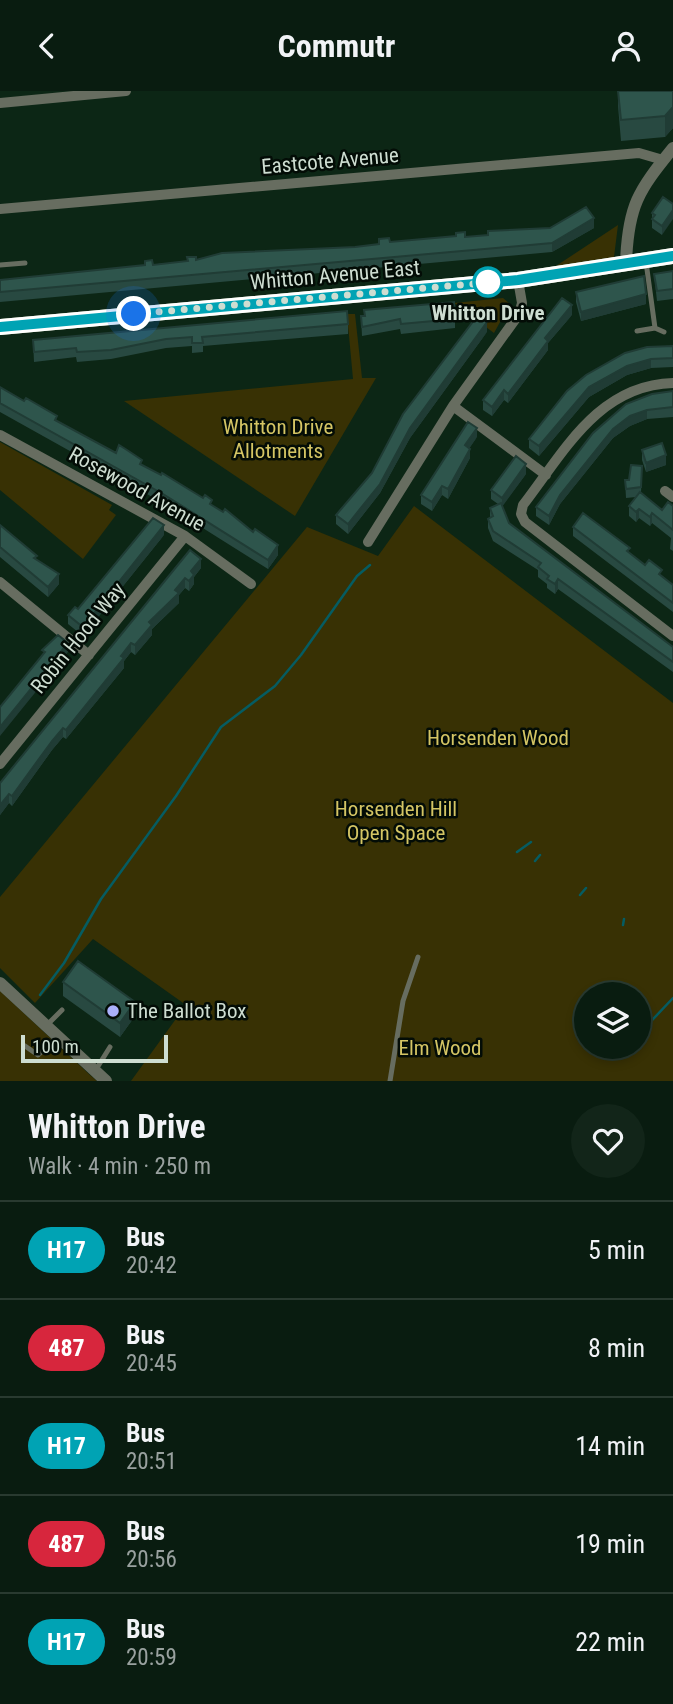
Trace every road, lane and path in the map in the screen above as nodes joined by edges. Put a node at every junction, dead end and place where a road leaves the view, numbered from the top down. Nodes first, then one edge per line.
1 (126, 91) edge
2 (0, 103) edge
3 (673, 148) edge
4 (663, 160) junction
5 (0, 209) edge
6 (673, 256) edge
7 (645, 260) junction
8 (25, 263) dead end
9 (626, 263) junction
10 (0, 265) edge
11 (518, 280) junction
12 (0, 327) edge
13 (655, 328) junction
14 (637, 331) dead end
15 (664, 332) dead end
16 (673, 383) edge
17 (453, 405) junction
18 (0, 435) edge
19 (546, 475) junction
20 (185, 536) junction
21 (368, 542) dead end
22 (0, 582) edge
23 (251, 585) dead end
24 (673, 636) edge
25 (89, 655) junction
26 (0, 764) edge
27 (418, 957) dead end
28 (0, 983) edge
29 (61, 1010) dead end
30 (46, 1027) junction
31 (57, 1037) junction
32 (25, 1046) dead end
33 (110, 1047) dead end
34 (95, 1072) junction
35 (106, 1081) edge
36 (390, 1081) edge

1 - 2 street
3 - 4 street
4 - 5 street, Eastcote Avenue
4 - 9 street
6 - 7 main road, Whitton Avenue East
7 - 9 main road, Whitton Avenue East
7 - 13 lane
8 - 10 lane
9 - 11 main road, Whitton Avenue East
11 - 12 main road, Whitton Avenue East
11 - 17 street
13 - 14 lane
13 - 15 lane
16 - 19 street
17 - 19 street
17 - 21 street
18 - 20 street, Rosewood Avenue
19 - 24 street
20 - 23 street, Rosewood Avenue
20 - 25 street, Robin Hood Way
22 - 25 street
25 - 26 street, Robin Hood Way
27 - 36 lane
28 - 30 street
29 - 30 lane
30 - 31 street
31 - 32 lane
31 - 34 street
33 - 34 lane
34 - 35 street

